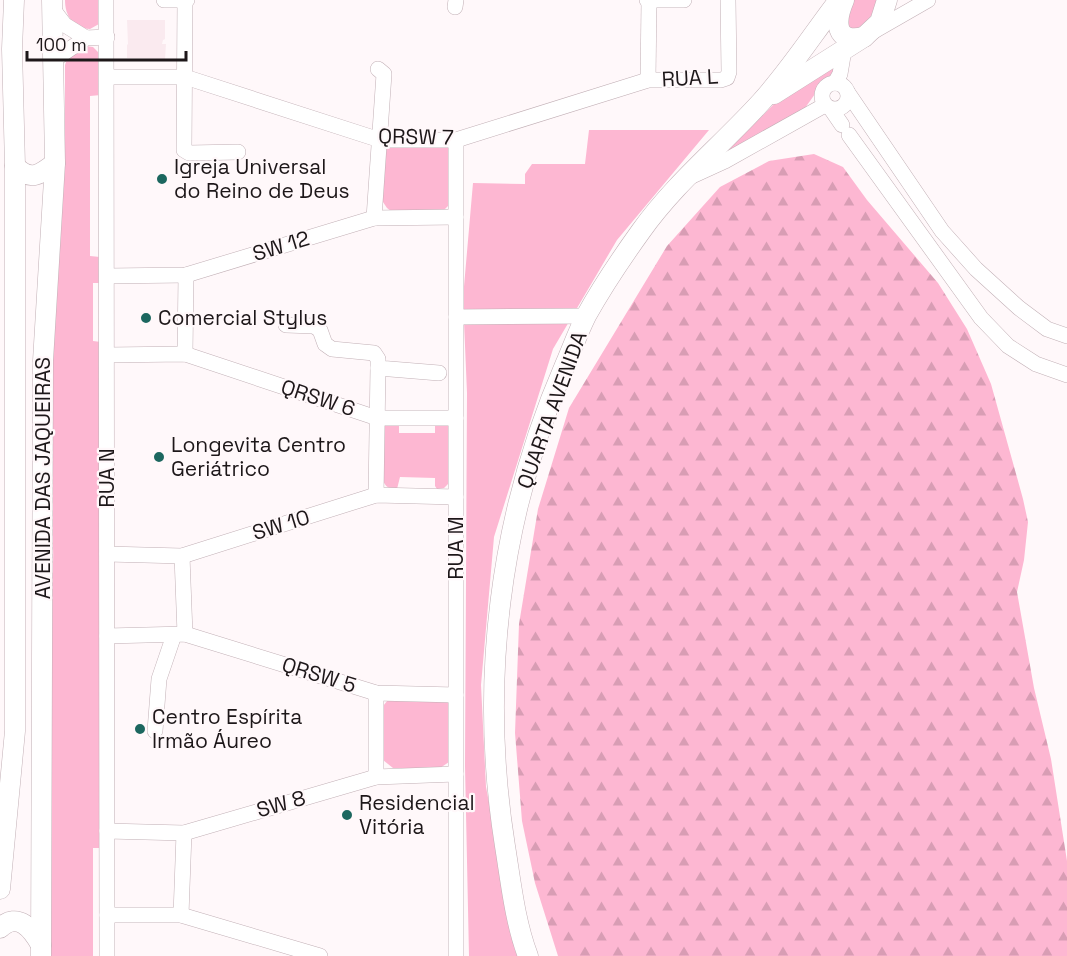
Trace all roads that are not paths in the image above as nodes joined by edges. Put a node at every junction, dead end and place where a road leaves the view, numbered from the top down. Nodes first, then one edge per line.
1 (14, 0) edge
2 (106, 0) edge
3 (164, 0) edge
4 (186, 0) edge
5 (648, 0) edge
6 (684, 0) edge
7 (728, 0) edge
8 (839, 0) edge
9 (844, 0) edge
10 (887, 0) edge
11 (928, 0) edge
12 (52, 4) edge
13 (106, 37) junction
14 (864, 37) junction
15 (86, 38) junction
16 (6, 45) edge
17 (844, 50) junction
18 (52, 61) junction
19 (378, 69) dead end
20 (107, 77) junction
21 (185, 77) junction
22 (648, 80) junction
23 (842, 88) junction
24 (761, 101) junction
25 (828, 107) junction
26 (380, 140) junction
27 (456, 140) junction
28 (881, 143) junction
29 (238, 152) dead end
30 (864, 157) junction
31 (55, 163) junction
32 (15, 166) junction
33 (685, 180) junction
34 (456, 217) junction
35 (374, 218) junction
36 (186, 275) junction
37 (107, 276) junction
38 (586, 316) junction
39 (456, 317) junction
40 (286, 325) dead end
41 (1067, 336) edge
42 (185, 354) junction
43 (107, 355) junction
44 (378, 368) junction
45 (439, 373) dead end
46 (1067, 375) edge
47 (377, 417) junction
48 (456, 418) junction
49 (376, 495) junction
50 (456, 497) junction
51 (107, 554) junction
52 (182, 556) junction
53 (180, 635) junction
54 (107, 636) junction
55 (376, 693) junction
56 (456, 695) junction
57 (155, 731) dead end
58 (456, 774) junction
59 (376, 777) junction
60 (107, 831) junction
61 (184, 833) junction
62 (0, 889) edge
63 (107, 915) junction
64 (181, 915) junction
65 (0, 928) edge
66 (41, 951) edge
67 (107, 956) edge
68 (320, 956) edge
69 (456, 956) edge
70 (528, 956) edge

1 - 16 main road, AVENIDA DAS JAQUEIRAS
2 - 13 street, RUA N
3 - 4 street
4 - 21 street
5 - 6 street
5 - 22 street
7 - 22 street, RUA L
8 - 24 main road, QUARTA AVENIDA
9 - 14 main road
10 - 14 main road, QUARTA AVENIDA
11 - 14 street
12 - 15 street
12 - 18 main road, AVENIDA DAS JAQUEIRAS
13 - 15 street
13 - 20 street, RUA N
14 - 17 main road, QUARTA AVENIDA
15 - 18 street
16 - 32 main road, AVENIDA DAS JAQUEIRAS
17 - 23 street
17 - 24 main road, QUARTA AVENIDA
18 - 31 main road, AVENIDA DAS JAQUEIRAS
19 - 26 street
20 - 21 street, QRSW 7
20 - 37 street, RUA N
21 - 26 street, QRSW 7
21 - 29 street
22 - 27 street, QRSW 7
23 - 25 street
23 - 25 street
23 - 28 street
24 - 33 main road, QUARTA AVENIDA
25 - 30 street
25 - 33 street
26 - 27 street, QRSW 7
26 - 35 street
27 - 34 street, RUA M
28 - 30 street
28 - 41 street
30 - 46 street
31 - 32 main road
31 - 66 main road, AVENIDA DAS JAQUEIRAS
32 - 62 main road, AVENIDA DAS JAQUEIRAS
33 - 38 main road, QUARTA AVENIDA
34 - 35 street, SW 12
34 - 39 street, RUA M
35 - 36 street, SW 12
36 - 37 street, SW 12
36 - 42 street
37 - 43 street, RUA N
38 - 39 street
38 - 70 main road, QUARTA AVENIDA
39 - 48 street, RUA M
40 - 44 street
42 - 43 street, QRSW 6
42 - 47 street, QRSW 6
43 - 51 street, RUA N
44 - 45 street
44 - 47 street
47 - 48 street, QRSW 6
47 - 49 street
48 - 50 street, RUA M
49 - 50 street, SW 10
49 - 52 street, SW 10
50 - 56 street, RUA M
51 - 52 street, SW 10
51 - 54 street, RUA N
52 - 53 street
53 - 54 street, QRSW 5
53 - 55 street, QRSW 5
53 - 57 street
54 - 60 street, RUA N
55 - 56 street, QRSW 5
55 - 59 street
56 - 58 street, RUA M
58 - 59 street, SW 8
58 - 69 street, RUA M
59 - 61 street, SW 8
60 - 61 street, SW 8
60 - 63 street, RUA N
61 - 64 street
63 - 64 street
63 - 67 street, RUA N
64 - 68 street
65 - 66 main road

